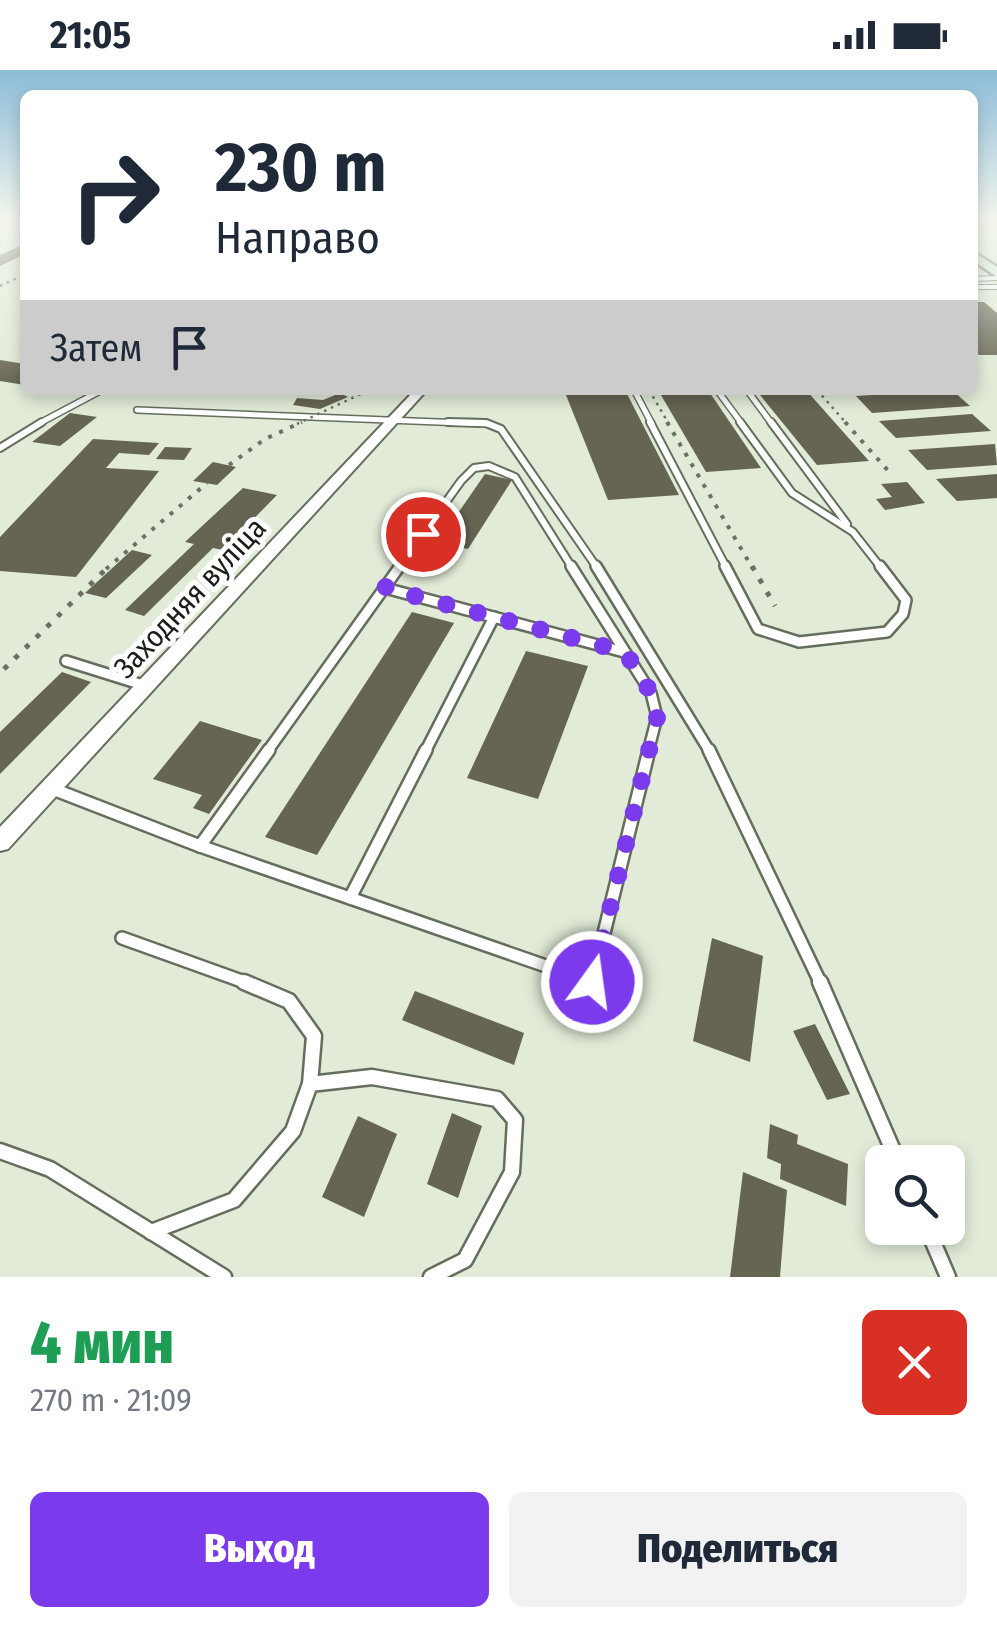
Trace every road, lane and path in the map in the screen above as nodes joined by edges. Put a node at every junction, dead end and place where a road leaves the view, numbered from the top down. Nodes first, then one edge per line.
1 (92, 395) edge
2 (416, 395) edge
3 (637, 395) edge
4 (720, 395) edge
5 (751, 395) edge
6 (137, 410) dead end
7 (394, 419) junction
8 (0, 448) edge
9 (853, 532) junction
10 (385, 588) junction
11 (494, 617) junction
12 (625, 652) junction
13 (66, 662) dead end
14 (146, 686) junction
15 (51, 788) junction
16 (0, 842) edge
17 (200, 846) junction
18 (350, 898) junction
19 (122, 938) dead end
20 (310, 1084) junction
21 (890, 1145) edge
22 (0, 1151) edge
23 (152, 1232) junction
24 (934, 1245) edge
25 (224, 1277) edge
26 (431, 1277) edge
27 (948, 1277) edge

1 - 8 lane
2 - 7 street, Заходняя вуліца
3 - 9 lane
4 - 9 lane
5 - 9 lane
6 - 7 lane
7 - 14 street, Заходняя вуліца
7 - 21 lane
10 - 11 lane
10 - 12 lane
10 - 17 lane
11 - 12 lane
11 - 18 lane
12 - 18 lane
13 - 14 lane
14 - 15 street, Заходняя вуліца
15 - 16 street, Заходняя вуліца
15 - 17 lane
17 - 18 lane
19 - 20 lane
20 - 23 lane
20 - 26 lane
22 - 23 lane
23 - 25 lane
24 - 27 lane

